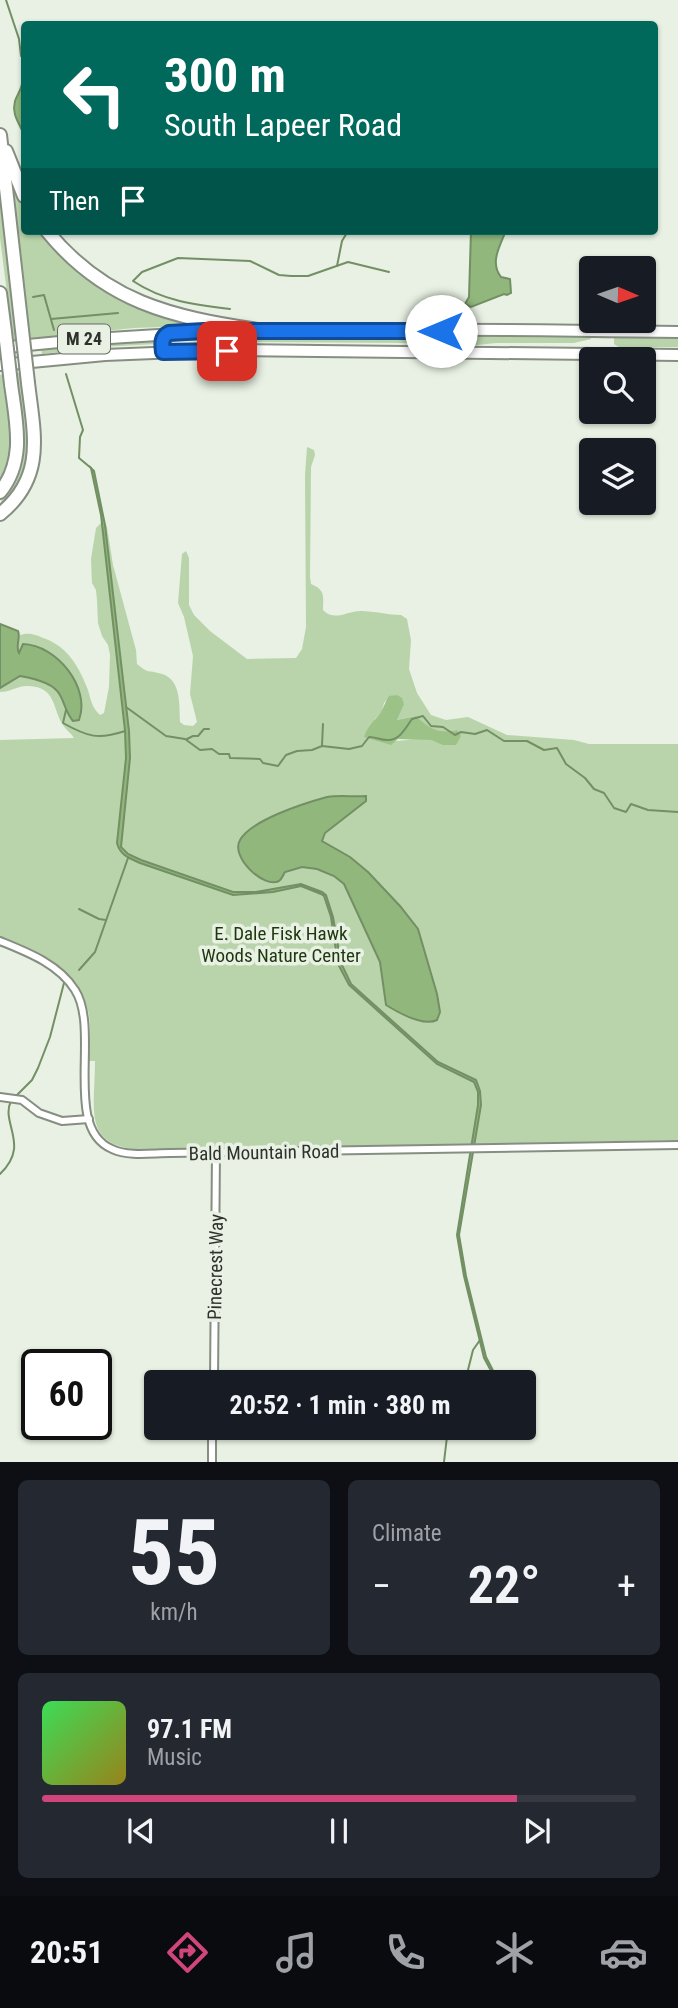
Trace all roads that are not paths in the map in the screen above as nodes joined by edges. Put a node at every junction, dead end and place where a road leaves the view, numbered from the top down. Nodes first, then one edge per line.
1 (0, 128) edge
2 (0, 135) edge
3 (21, 189) edge
4 (50, 235) edge
5 (0, 293) edge
6 (258, 330) junction
7 (395, 331) junction
8 (579, 332) edge
9 (656, 332) edge
10 (678, 332) edge
11 (169, 333) junction
12 (0, 348) edge
13 (163, 352) junction
14 (361, 352) junction
15 (579, 355) edge
16 (656, 355) edge
17 (678, 355) edge
18 (0, 365) edge
19 (0, 492) edge
20 (0, 514) edge
21 (0, 941) edge
22 (0, 1097) edge
23 (89, 1119) junction
24 (678, 1145) edge
25 (216, 1152) junction
26 (214, 1370) edge
27 (212, 1440) edge
28 (212, 1462) edge

1 - 3 highway
2 - 20 highway, bridge
4 - 6 highway
5 - 19 highway, bridge
6 - 7 main road, M 24
6 - 11 main road, M 24
7 - 8 main road, M 24
7 - 14 main road
9 - 10 main road, M 24
11 - 12 main road, M 24
11 - 13 main road
13 - 14 main road, M 24
13 - 18 main road, M 24
14 - 15 main road, M 24
16 - 17 main road, M 24
21 - 23 street, Bald Mountain Road
22 - 23 street
23 - 25 street, Bald Mountain Road
24 - 25 street, Bald Mountain Road
25 - 26 street, Pinecrest Way
27 - 28 street

